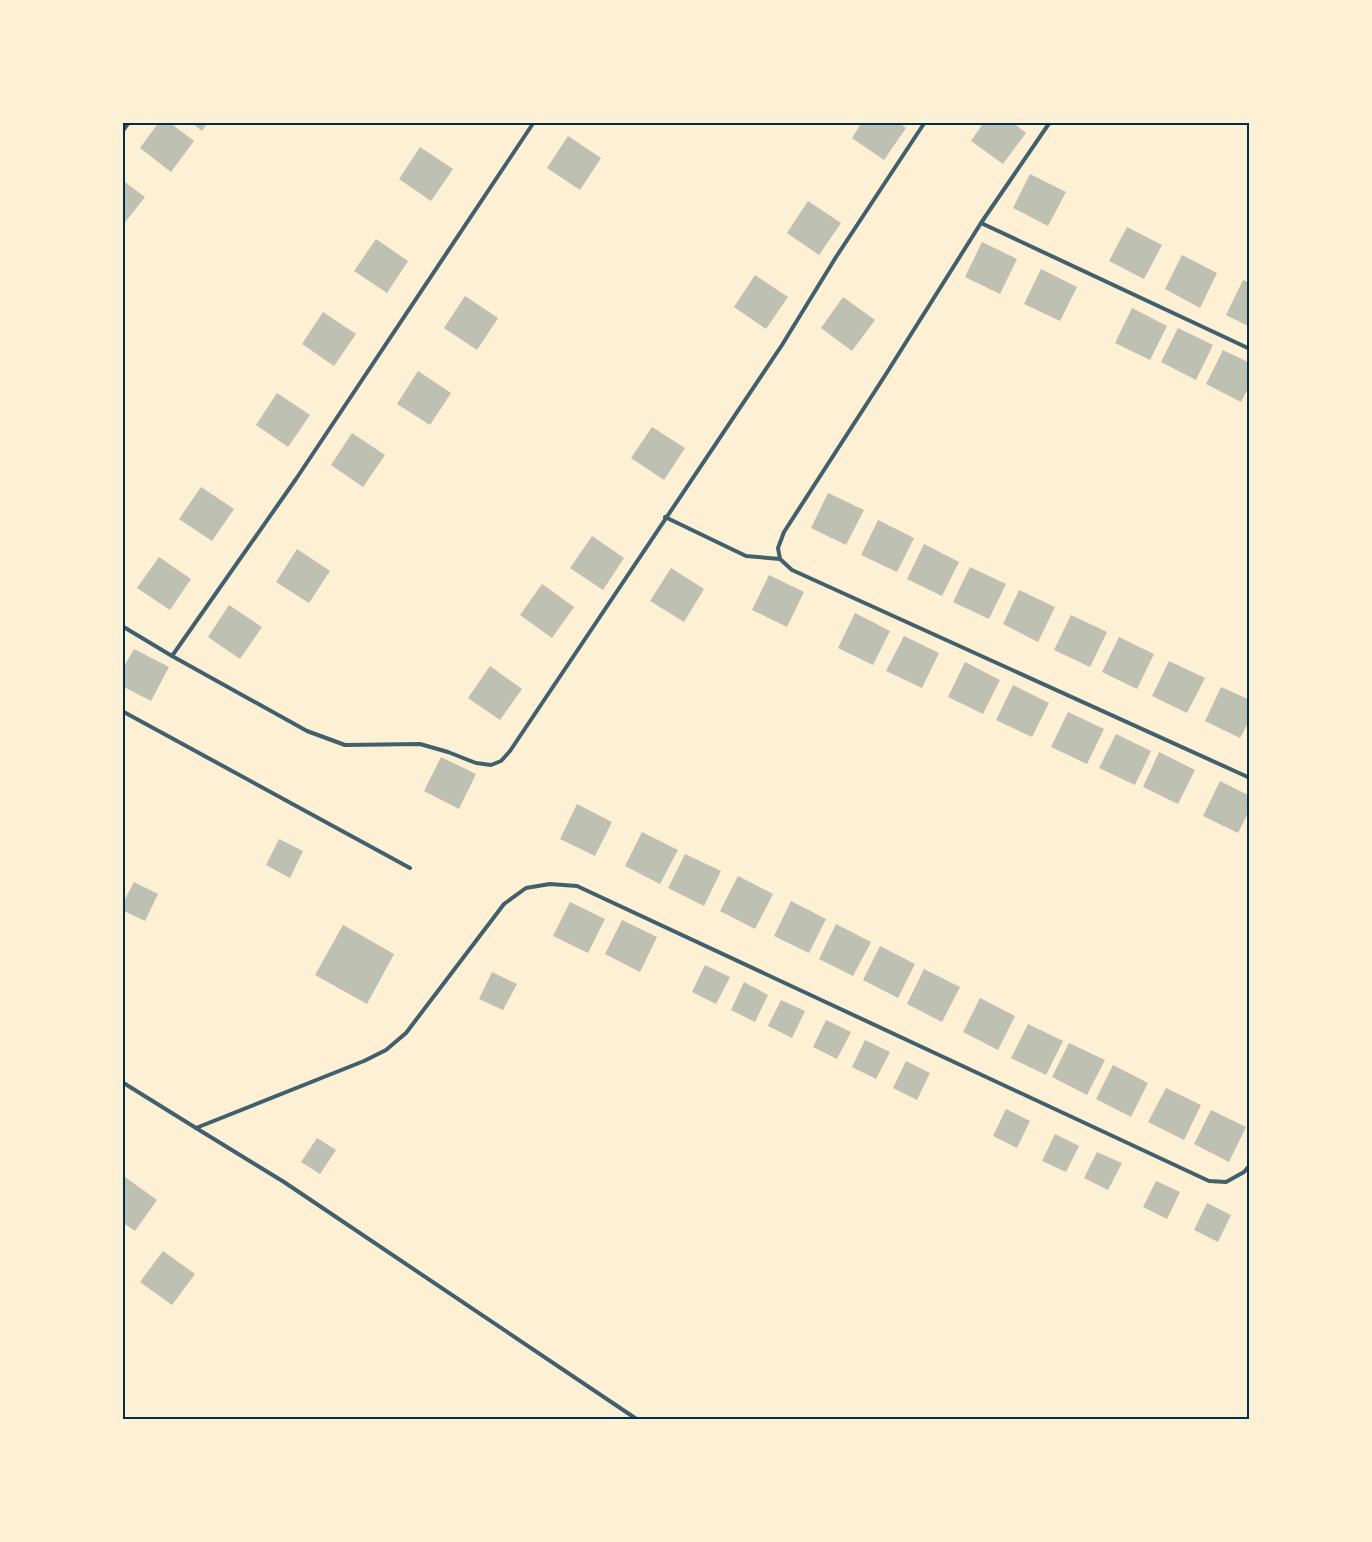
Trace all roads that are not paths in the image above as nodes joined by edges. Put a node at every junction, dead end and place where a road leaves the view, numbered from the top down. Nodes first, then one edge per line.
1 (129, 122) edge
2 (534, 122) edge
3 (925, 122) edge
4 (1050, 122) edge
5 (122, 132) edge
6 (980, 224) junction
7 (1250, 349) edge
8 (666, 517) junction
9 (780, 559) junction
10 (122, 626) edge
11 (172, 656) junction
12 (122, 711) edge
13 (1250, 778) edge
14 (410, 868) dead end
15 (122, 1082) edge
16 (196, 1128) junction
17 (1250, 1165) edge
18 (638, 1420) edge

1 - 5 lane
2 - 11 lane
3 - 8 lane
4 - 6 lane
6 - 7 lane
6 - 9 lane
8 - 9 lane
8 - 11 lane
9 - 13 lane
10 - 11 lane
12 - 14 lane
15 - 16 lane
16 - 17 lane
16 - 18 lane

